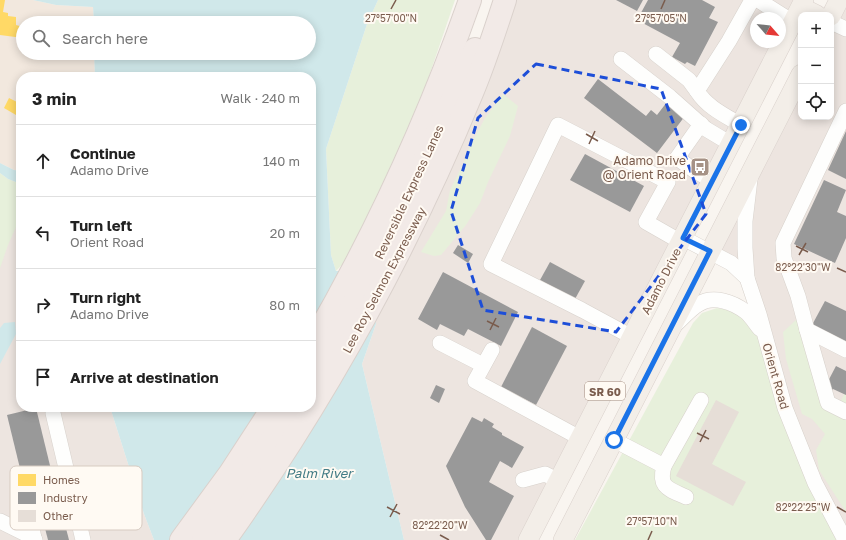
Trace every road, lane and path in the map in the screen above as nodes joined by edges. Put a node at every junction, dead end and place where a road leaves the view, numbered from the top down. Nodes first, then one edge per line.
1 (470, 0) edge
2 (496, 0) edge
3 (505, 0) edge
4 (752, 0) edge
5 (758, 0) edge
6 (839, 0) edge
7 (804, 11) edge
8 (833, 12) edge
9 (834, 23) edge
10 (846, 29) edge
11 (656, 54) dead end
12 (621, 59) dead end
13 (798, 80) edge
14 (697, 91) junction
15 (846, 110) edge
16 (700, 124) junction
17 (741, 125) junction
18 (731, 144) junction
19 (752, 170) junction
20 (712, 180) junction
21 (682, 240) junction
22 (710, 251) junction
23 (747, 278) junction
24 (671, 328) junction
25 (807, 330) junction
26 (764, 335) junction
27 (316, 336) edge
28 (632, 337) junction
29 (440, 344) dead end
30 (492, 350) dead end
31 (846, 350) edge
32 (483, 365) junction
33 (316, 369) edge
34 (700, 400) dead end
35 (316, 404) edge
36 (270, 412) edge
37 (290, 412) edge
38 (311, 412) edge
39 (846, 412) edge
40 (53, 414) dead end
41 (580, 438) junction
42 (614, 440) junction
43 (65, 466) edge
44 (664, 466) junction
45 (523, 480) dead end
46 (559, 480) junction
47 (686, 497) dead end
48 (0, 521) edge
49 (10, 526) edge
50 (17, 530) edge
51 (81, 530) edge
52 (34, 539) edge
53 (83, 540) edge
54 (181, 540) edge
55 (203, 540) edge
56 (225, 540) edge
57 (528, 540) edge
58 (563, 540) edge
59 (845, 540) edge

1 - 27 highway
2 - 33 highway, Reversible Express Lanes
3 - 35 highway, Lee Roy Selmon Expressway
4 - 14 street
5 - 7 street
6 - 8 main road
7 - 17 main road, Adamo Drive / SR 60
9 - 10 street
11 - 14 street
12 - 16 street
13 - 19 main road, SR 60
14 - 17 street
15 - 25 street
16 - 18 street
16 - 20 street
17 - 18 main road, Adamo Drive / SR 60
18 - 20 main road, Adamo Drive / SR 60
19 - 22 main road, SR 60
19 - 23 street, Orient Road
20 - 21 main road, Adamo Drive / SR 60
21 - 22 street
21 - 28 main road, Adamo Drive / SR 60
21 - 28 street
22 - 23 street
22 - 24 main road, SR 60
23 - 26 street, Orient Road
24 - 26 street
24 - 42 main road, SR 60
25 - 31 street
25 - 39 street
26 - 59 street, Orient Road
28 - 41 main road, Adamo Drive / SR 60
29 - 32 street
30 - 32 street
32 - 41 street
34 - 44 street
36 - 54 highway
37 - 55 highway
38 - 56 highway, Lee Roy Selmon Expressway
40 - 43 street
41 - 46 main road, Adamo Drive / SR 60
42 - 44 street
42 - 58 main road, SR 60
44 - 47 street
45 - 46 street
46 - 57 main road, Adamo Drive / SR 60
48 - 49 street
50 - 52 street
51 - 53 street

